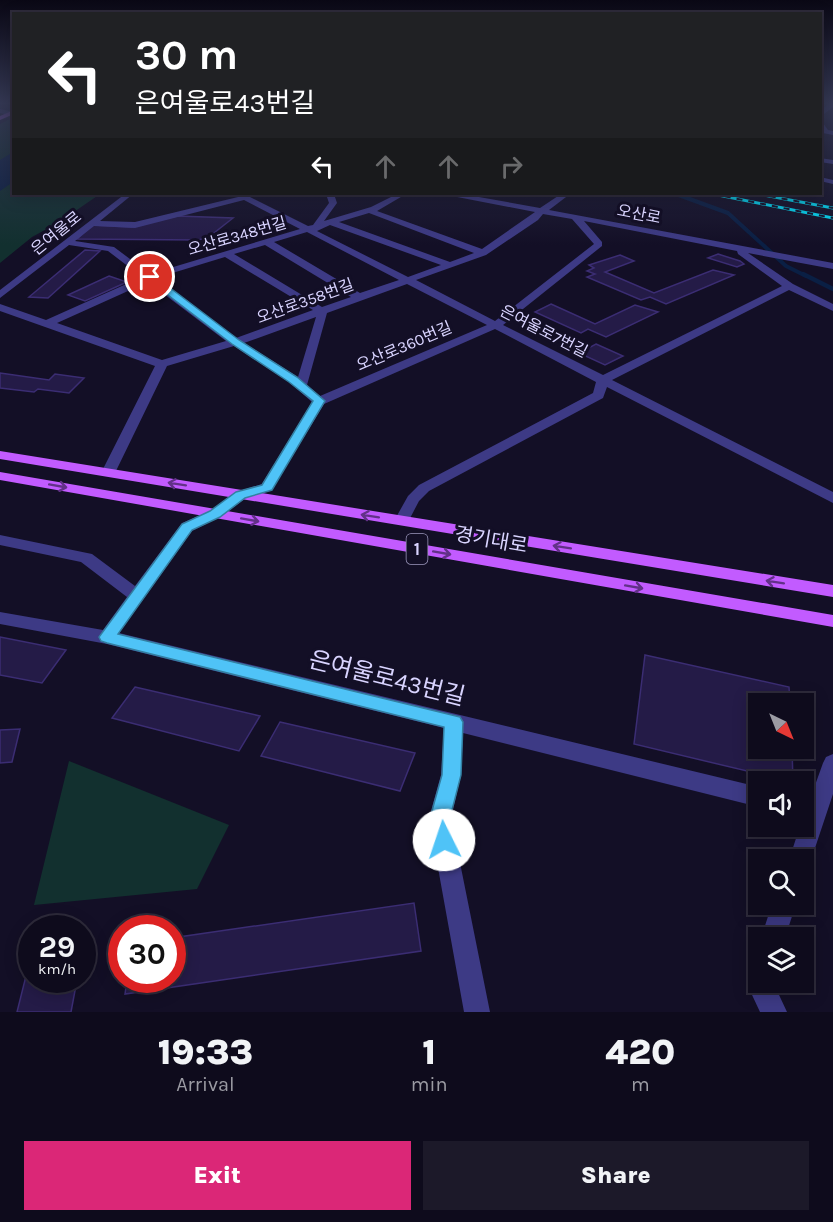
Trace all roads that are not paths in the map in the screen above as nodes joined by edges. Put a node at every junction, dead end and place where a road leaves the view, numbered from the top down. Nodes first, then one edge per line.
1 (128, 195) edge
2 (243, 195) edge
3 (330, 195) edge
4 (400, 195) edge
5 (457, 195) edge
6 (565, 195) edge
7 (370, 211) junction
8 (541, 211) junction
9 (575, 217) junction
10 (93, 223) junction
11 (333, 223) junction
12 (312, 229) junction
13 (70, 243) junction
14 (267, 243) junction
15 (736, 248) junction
16 (483, 253) junction
17 (227, 254) junction
18 (450, 265) junction
19 (833, 266) edge
20 (150, 277) junction
21 (408, 280) junction
22 (789, 286) junction
23 (0, 295) edge
24 (359, 297) junction
25 (0, 307) edge
26 (833, 308) edge
27 (321, 311) junction
28 (48, 322) junction
29 (496, 325) junction
30 (235, 342) junction
31 (162, 364) junction
32 (603, 380) junction
33 (301, 386) junction
34 (319, 401) junction
35 (0, 456) edge
36 (108, 473) junction
37 (0, 476) edge
38 (241, 495) junction
39 (833, 498) edge
40 (215, 514) junction
41 (402, 521) junction
42 (0, 540) edge
43 (833, 591) edge
44 (137, 596) junction
45 (0, 618) edge
46 (833, 621) edge
47 (107, 637) junction
48 (454, 722) junction
49 (833, 762) edge
50 (748, 794) edge
51 (814, 801) edge
52 (764, 993) edge
53 (477, 1012) edge
54 (774, 1012) edge

1 - 10 street, 은여울로
2 - 10 street
2 - 12 street, 은여울로7번길
3 - 12 street
4 - 7 street, 오산로348번길
5 - 8 street, 오산로
6 - 8 street, 오산로358번길
7 - 11 street, 오산로348번길
7 - 16 street
8 - 9 street, 오산로
8 - 16 street, 오산로358번길
9 - 15 street, 오산로
9 - 29 street, 오산로360번길
10 - 13 street, 은여울로
11 - 12 street, 오산로348번길
11 - 18 street
12 - 14 street, 오산로348번길
12 - 21 street, 은여울로7번길
13 - 20 street
13 - 23 street, 은여울로
14 - 17 street, 오산로348번길
14 - 24 street
15 - 19 street, 오산로
15 - 22 street
16 - 18 street, 오산로358번길
17 - 20 street, 오산로348번길
17 - 27 street
18 - 21 street, 오산로358번길
20 - 28 street, 오산로348번길
20 - 30 street
21 - 24 street, 오산로358번길
21 - 29 street, 은여울로7번길
22 - 26 street
22 - 32 street
24 - 27 street, 오산로358번길
25 - 28 street
27 - 30 street, 오산로358번길
27 - 33 street
28 - 31 street
29 - 32 street, 은여울로7번길
29 - 34 street, 오산로360번길
30 - 31 street, 오산로358번길
30 - 33 street
31 - 36 street
32 - 39 street, 은여울로7번길
32 - 41 street
33 - 34 street
34 - 38 street
35 - 36 main road, 경기대로 / 1
38 -> 36 main road, 경기대로 / 1
37 -> 40 main road, 경기대로 / 1
38 - 40 street
41 -> 38 main road, 경기대로 / 1
40 - 44 street
40 -> 46 main road, 경기대로 / 1
43 -> 41 main road, 경기대로 / 1
42 - 44 street
44 - 47 street
45 - 47 street, 은여울로43번길
47 - 48 street, 은여울로43번길
48 - 50 street, 은여울로43번길
48 - 53 street
49 - 51 street
52 - 54 street

